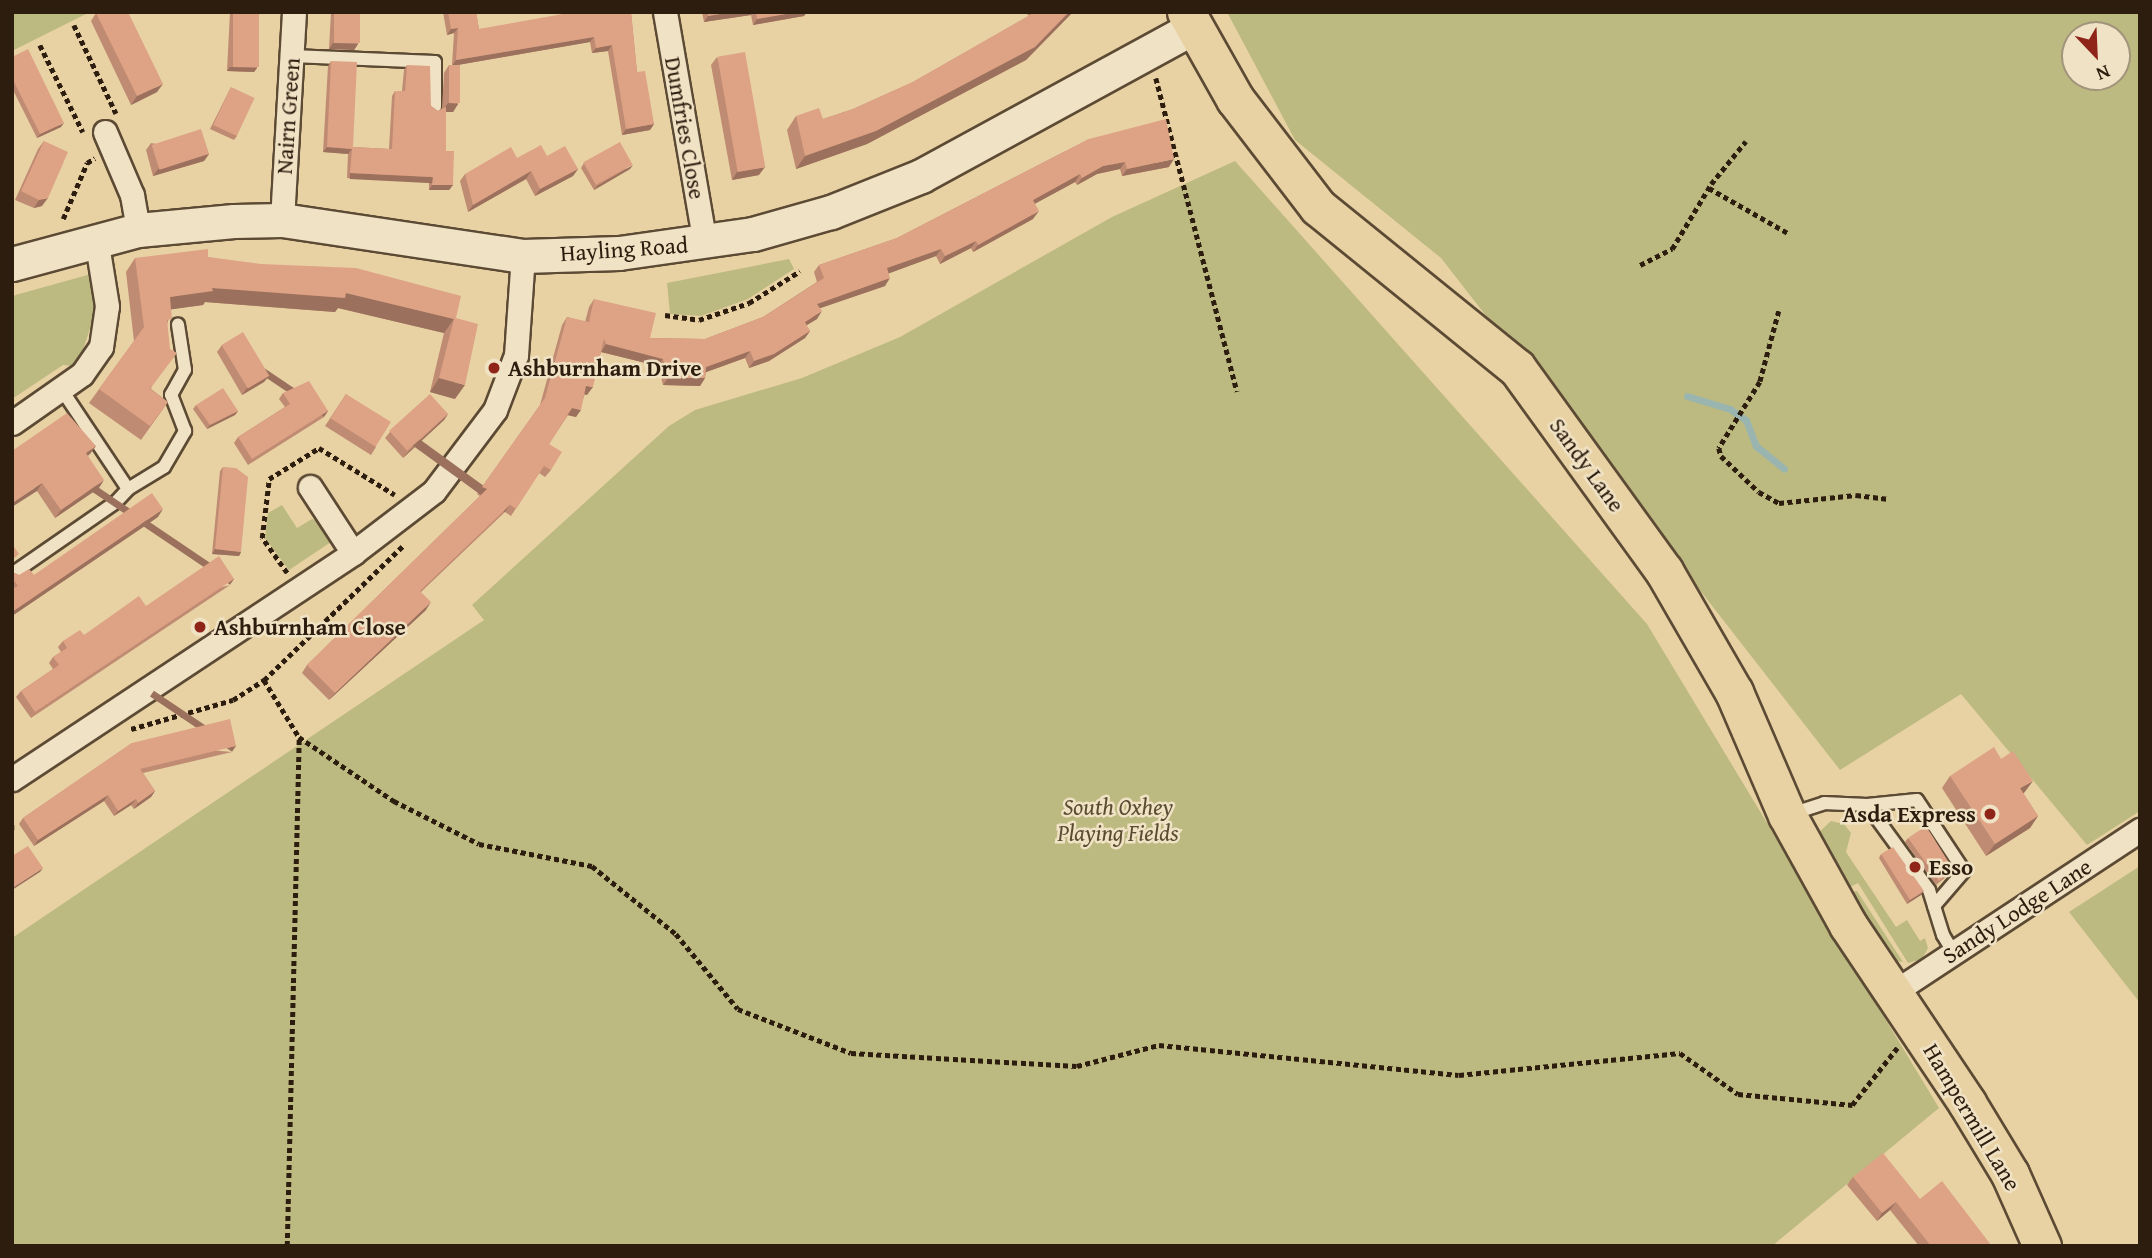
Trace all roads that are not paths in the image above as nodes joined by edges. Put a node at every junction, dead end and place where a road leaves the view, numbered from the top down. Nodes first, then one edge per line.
1 (294, 12) edge
2 (665, 12) edge
3 (1190, 20) edge
4 (292, 57) junction
5 (435, 107) edge
6 (105, 132) dead end
7 (282, 220) junction
8 (138, 230) junction
9 (96, 238) junction
10 (705, 243) junction
11 (523, 256) junction
12 (12, 264) edge
13 (178, 325) dead end
14 (62, 390) junction
15 (12, 423) edge
16 (310, 487) dead end
17 (128, 488) junction
18 (353, 553) junction
19 (12, 573) edge
20 (12, 779) edge
21 (1867, 805) junction
22 (1787, 815) junction
23 (2140, 830) edge
24 (1934, 906) junction
25 (1954, 953) junction
26 (1894, 992) junction
27 (2042, 1246) edge

1 - 4 street, Nairn Green
2 - 10 street, Dumfries Close
3 - 10 street, Hayling Road
3 - 22 main road, Sandy Lane
4 - 5 lane
4 - 7 street, Nairn Green
6 - 8 street
7 - 8 street, Hayling Road
7 - 11 street, Hayling Road
8 - 9 street, Hayling Road
9 - 12 street, Hayling Road
9 - 14 street
10 - 11 street, Hayling Road
11 - 18 street
13 - 17 lane
14 - 15 street
14 - 17 lane
16 - 18 street
17 - 19 lane
18 - 20 street
21 - 22 lane
21 - 24 lane
21 - 24 lane
22 - 26 main road, Sandy Lane
23 - 25 street, Sandy Lodge Lane
24 - 25 lane
25 - 26 street, Sandy Lodge Lane
26 - 27 main road, Hampermill Lane

